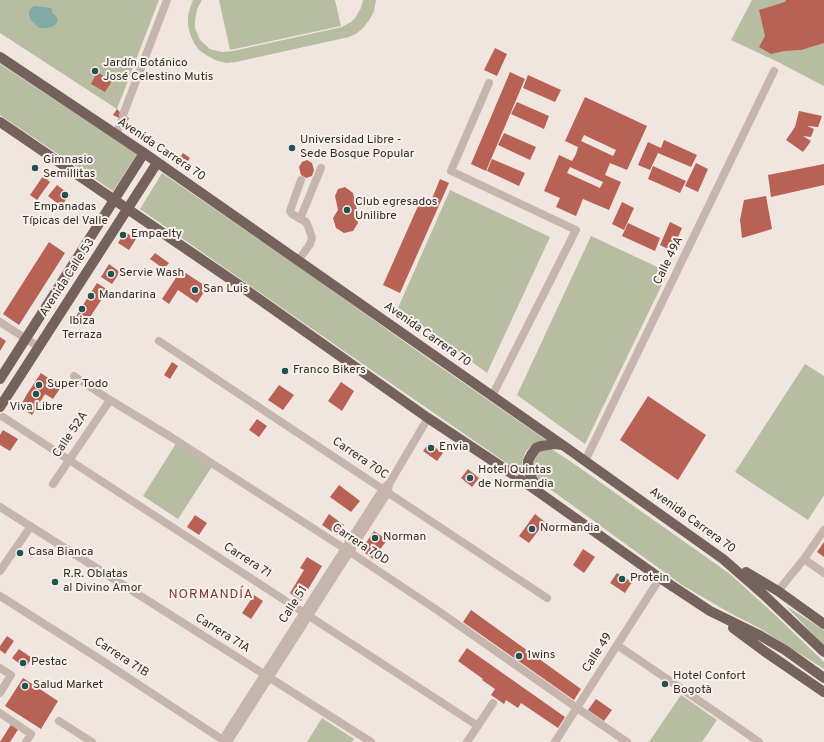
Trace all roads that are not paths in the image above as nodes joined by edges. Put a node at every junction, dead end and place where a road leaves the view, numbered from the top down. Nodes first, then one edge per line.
1 (167, 0) edge
2 (0, 57) edge
3 (774, 71) dead end
4 (489, 83) dead end
5 (0, 122) edge
6 (116, 134) junction
7 (144, 154) junction
8 (157, 163) junction
9 (321, 168) dead end
10 (301, 180) dead end
11 (114, 200) junction
12 (128, 208) junction
13 (300, 218) junction
14 (298, 261) junction
15 (0, 322) edge
16 (26, 338) junction
17 (159, 341) dead end
18 (39, 347) junction
19 (74, 376) dead end
20 (0, 379) edge
21 (492, 396) junction
22 (110, 400) junction
23 (2, 412) edge
24 (428, 418) junction
25 (564, 446) junction
26 (69, 459) junction
27 (585, 461) junction
28 (53, 484) dead end
29 (387, 488) junction
30 (539, 492) junction
31 (0, 507) edge
32 (31, 526) junction
33 (824, 530) edge
34 (347, 550) junction
35 (723, 559) junction
36 (804, 559) junction
37 (0, 571) edge
38 (824, 573) edge
39 (660, 578) junction
40 (778, 591) junction
41 (0, 596) edge
42 (547, 598) dead end
43 (710, 611) junction
44 (306, 614) junction
45 (824, 624) edge
46 (617, 645) junction
47 (824, 652) edge
48 (0, 668) edge
49 (267, 676) junction
50 (824, 678) edge
51 (824, 692) edge
52 (0, 693) edge
53 (493, 703) dead end
54 (577, 708) junction
55 (0, 713) edge
56 (59, 720) dead end
57 (478, 726) junction
58 (225, 741) edge
59 (26, 742) edge
60 (92, 742) edge
61 (371, 742) edge
62 (467, 742) edge
63 (555, 742) edge
64 (627, 742) edge
65 (759, 742) edge

1 - 6 street
2 - 6 main road, Avenida Carrera 70
3 - 27 street, Calle 49A
4 - 21 street
5 - 11 main road
6 - 7 main road, Avenida Carrera 70
7 - 8 main road, Avenida Carrera 70
7 - 11 main road, Avenida Calle 53
8 - 12 main road, Avenida Calle 53
8 - 14 main road, Avenida Carrera 70
9 - 13 street
10 - 13 street
11 - 12 main road
11 - 16 main road, Avenida Calle 53
12 - 18 main road, Avenida Calle 53
12 - 24 main road
13 - 14 street
14 - 21 main road, Avenida Carrera 70
15 - 16 street
16 - 18 street
16 - 20 main road, Avenida Calle 53
17 - 29 street, Carrera 70C
18 - 23 main road, Avenida Calle 53
19 - 22 street, Carrera 70D
21 - 25 main road, Avenida Carrera 70
22 - 26 street, Calle 52A
22 - 34 street, Carrera 70D
23 - 26 street, Carrera 71
24 - 29 street, Calle 51
24 - 30 main road
25 - 27 main road, Avenida Carrera 70
25 - 30 main road
26 - 28 street, Calle 52A
26 - 44 street, Carrera 71
27 - 35 main road, Avenida Carrera 70
29 - 34 street, Calle 51
29 - 42 street, Carrera 70C
30 - 39 main road
31 - 32 street, Carrera 71A
32 - 37 street
32 - 49 street, Carrera 71A
33 - 36 street
34 - 44 street, Calle 51
34 - 54 street, Carrera 70D
35 - 40 main road
35 - 47 main road, Avenida Carrera 70
36 - 38 street
36 - 40 street
39 - 43 main road
39 - 46 street, Calle 49
40 - 45 main road
41 - 58 street, Carrera 71B
43 - 50 main road
43 - 51 main road
44 - 49 street, Calle 51
44 - 57 street, Carrera 71
46 - 54 street, Calle 49
46 - 65 street
48 - 52 street
49 - 58 street, Calle 51
49 - 61 street, Carrera 71A
53 - 57 street
54 - 63 street, Calle 49
54 - 64 street, Carrera 70D
55 - 59 street
56 - 60 street
57 - 62 street

